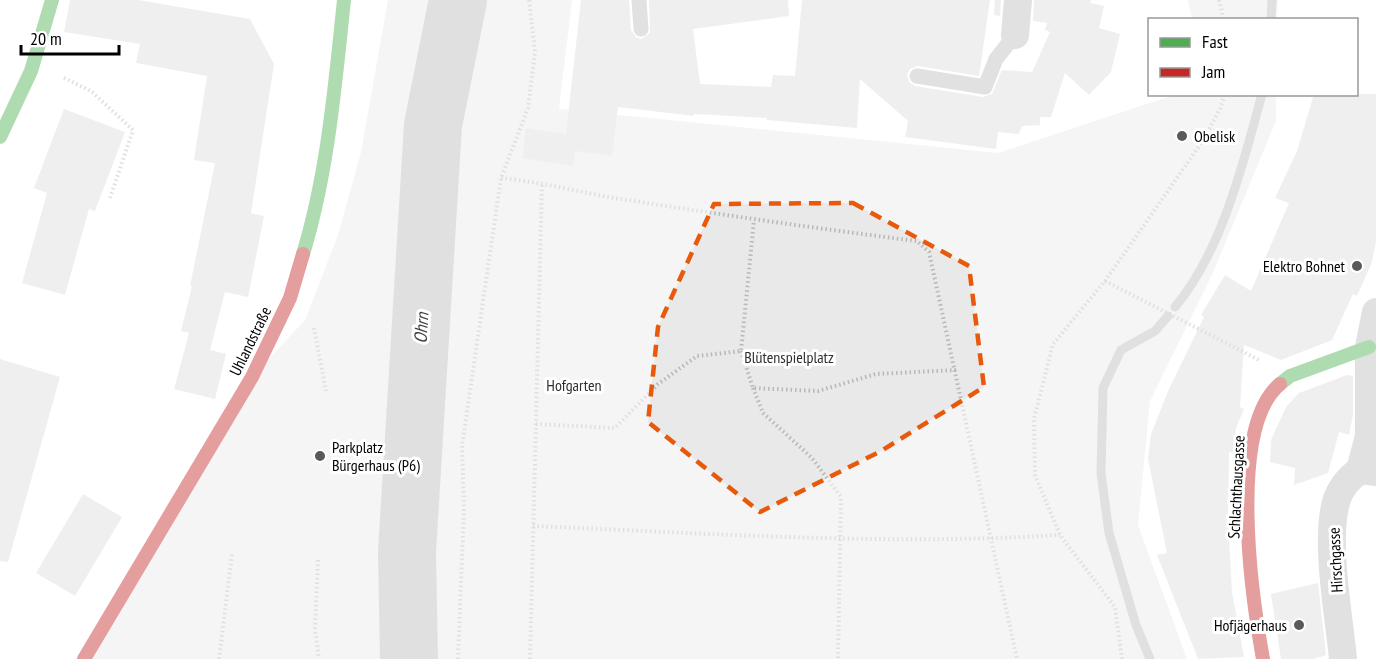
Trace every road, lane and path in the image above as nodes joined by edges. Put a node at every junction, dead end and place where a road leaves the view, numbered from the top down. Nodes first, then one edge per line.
1 (52, 0) edge
2 (344, 0) edge
3 (529, 0) edge
4 (639, 0) edge
5 (1018, 0) edge
6 (1219, 0) edge
7 (1224, 18) edge
8 (641, 29) dead end
9 (1015, 35) joint
10 (33, 63) junction
11 (917, 76) dead end
12 (1224, 96) edge
13 (0, 137) edge
14 (501, 178) junction
15 (542, 182) junction
16 (109, 201) dead end
17 (754, 220) junction
18 (1105, 281) junction
19 (290, 298) junction
20 (1376, 312) edge
21 (1369, 347) junction
22 (741, 351) junction
23 (956, 370) junction
24 (1290, 376) junction
25 (753, 388) junction
26 (326, 391) dead end
27 (536, 424) junction
28 (1368, 471) edge
29 (533, 526) junction
30 (1060, 535) junction
31 (839, 538) junction
32 (992, 540) junction
33 (232, 554) dead end
34 (318, 560) dead end
35 (84, 659) edge
36 (219, 659) edge
37 (319, 659) edge
38 (458, 659) edge
39 (530, 659) edge
40 (838, 659) edge
41 (1017, 659) edge
42 (1122, 659) edge
43 (1263, 659) edge
44 (1343, 659) edge

1 - 10 main road
2 - 19 main road, Uhlandstraße
3 - 14 path
4 - 8 lane
5 - 9 street
6 - 7 path
9 - 11 lane
10 - 13 main road
10 - 16 path
12 - 18 path
14 - 15 path
14 - 38 path
15 - 17 path
15 - 27 path
17 - 22 path
17 - 23 path
18 - 24 path
18 - 30 path
19 - 26 path
19 - 35 main road, Uhlandstraße
20 - 21 street, Hirschgasse
21 - 24 main road, Schlachthausgasse
21 - 28 street, Hirschgasse
22 - 25 path
22 - 27 path
23 - 25 path
23 - 32 path
24 - 43 main road, Schlachthausgasse
25 - 31 path
27 - 29 path
28 - 44 street, Hirschgasse
29 - 31 path
29 - 39 path
30 - 32 path
30 - 42 path
31 - 32 path
31 - 40 path
32 - 41 path
33 - 36 path
34 - 37 path

